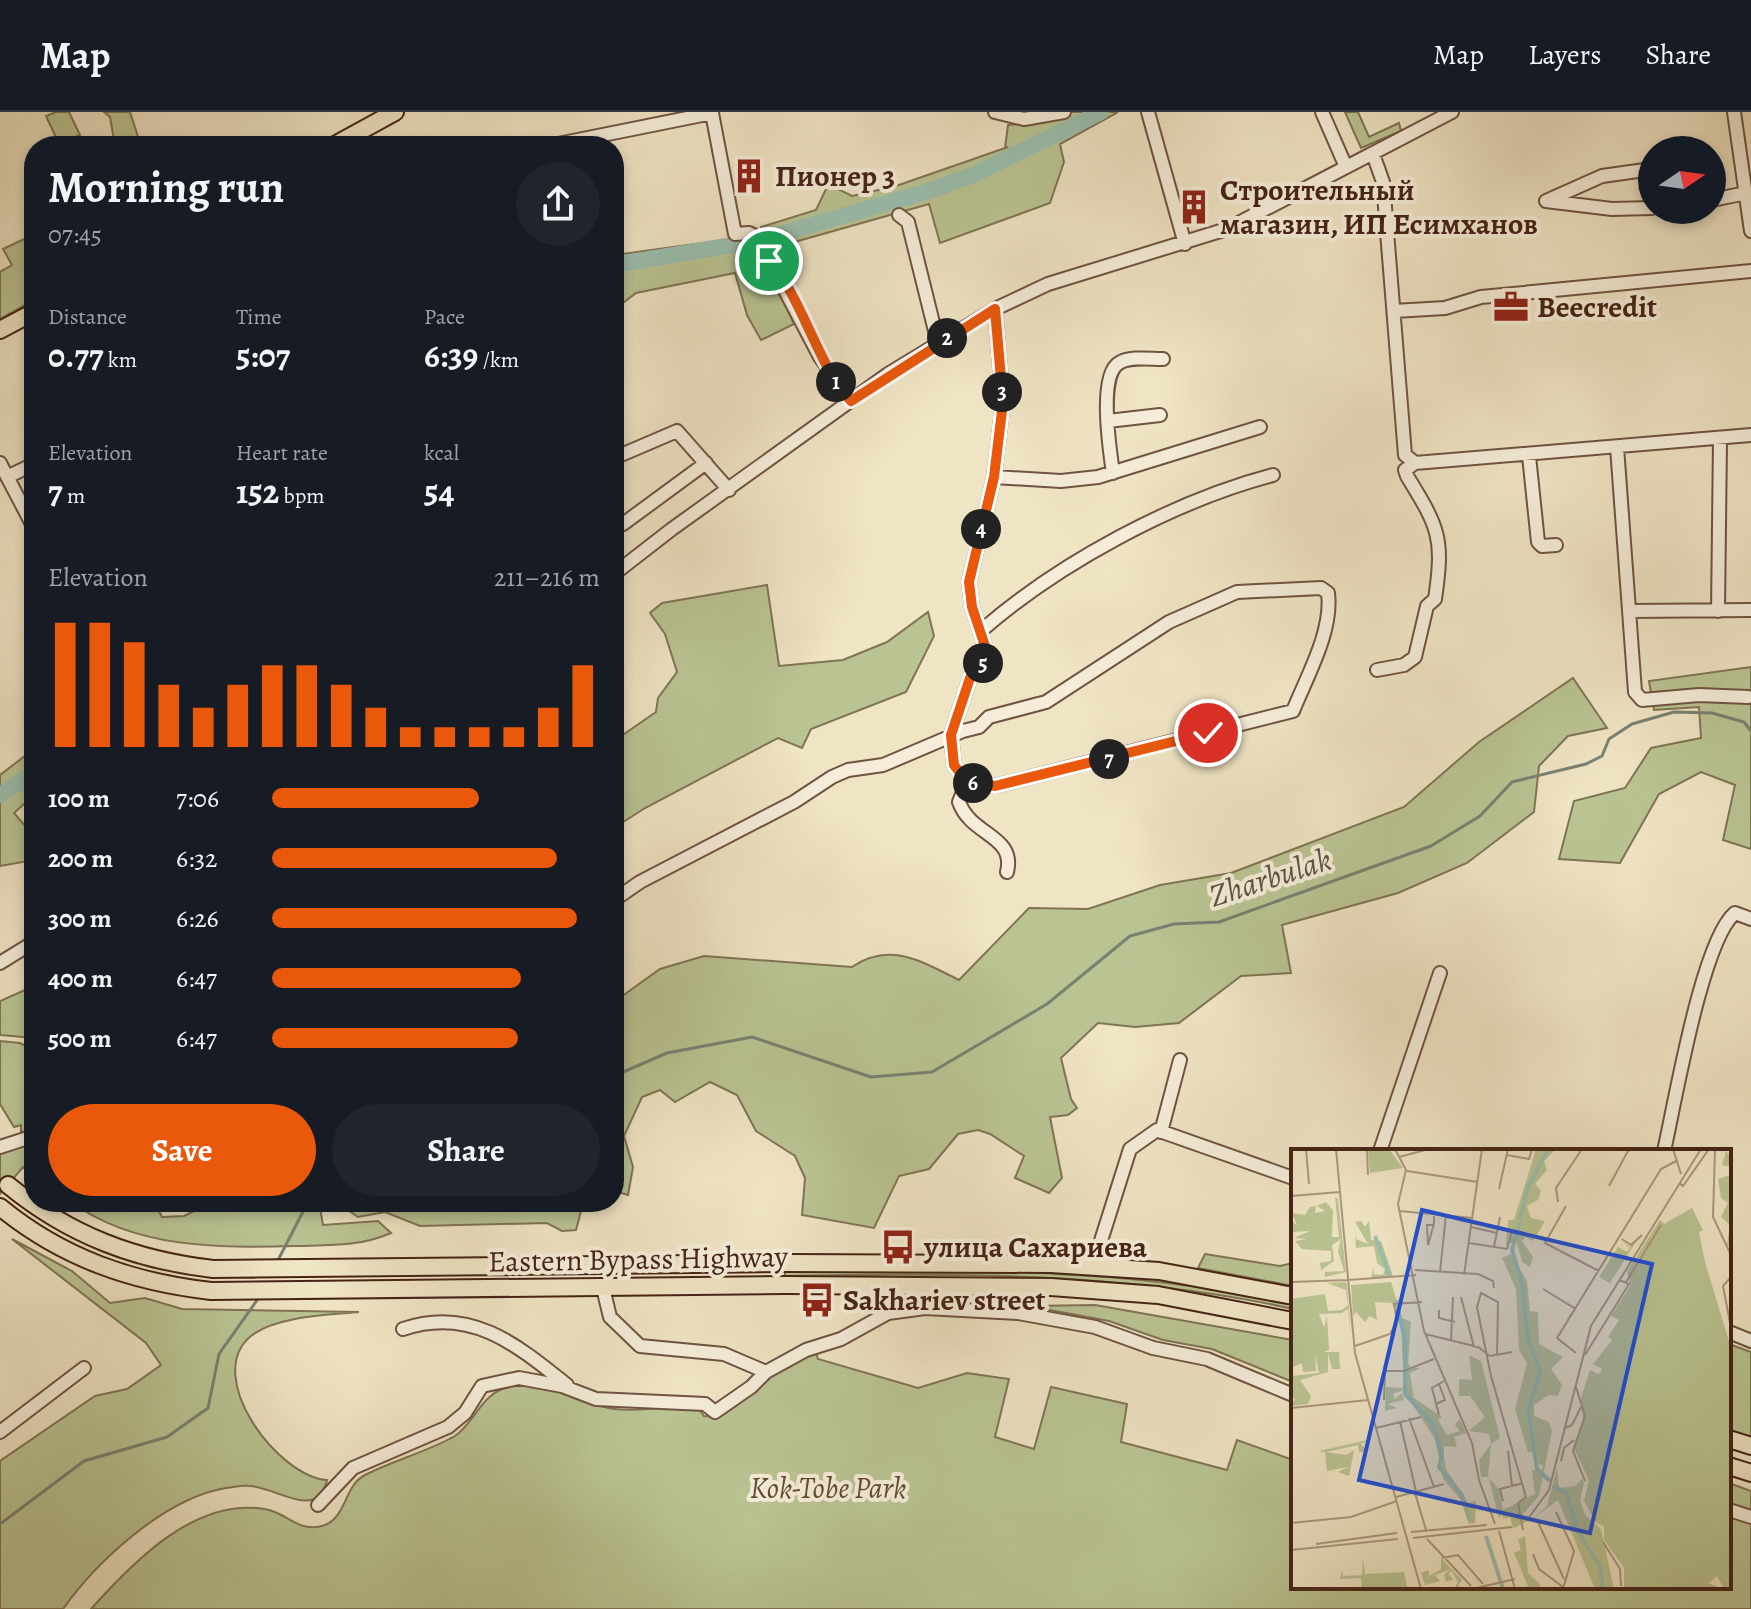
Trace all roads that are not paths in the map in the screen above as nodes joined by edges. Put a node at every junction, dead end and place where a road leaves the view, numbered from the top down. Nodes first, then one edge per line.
1 (395, 112) edge
2 (995, 112) edge
3 (1064, 112) edge
4 (1148, 112) edge
5 (1322, 112) edge
6 (1452, 112) edge
7 (1734, 112) edge
8 (356, 136) edge
9 (598, 136) edge
10 (1373, 154) junction
11 (1346, 167) junction
12 (1638, 171) edge
13 (1746, 193) junction
14 (1726, 197) edge
15 (1638, 208) edge
16 (899, 215) dead end
17 (1751, 231) edge
18 (1185, 244) junction
19 (1751, 271) edge
20 (995, 309) junction
21 (1394, 311) junction
22 (24, 317) edge
23 (0, 330) edge
24 (938, 343) junction
25 (1163, 359) dead end
26 (851, 401) junction
27 (1160, 415) dead end
28 (1108, 421) junction
29 (1260, 427) dead end
30 (1751, 435) edge
31 (1720, 440) junction
32 (1617, 447) junction
33 (624, 454) edge
34 (1529, 456) junction
35 (706, 463) junction
36 (1415, 463) junction
37 (24, 467) edge
38 (3, 473) edge
39 (1113, 473) junction
40 (1273, 475) dead end
41 (994, 477) junction
42 (729, 490) junction
43 (24, 510) edge
44 (624, 523) edge
45 (1556, 545) dead end
46 (624, 567) edge
47 (1751, 610) edge
48 (1629, 611) junction
49 (1718, 611) junction
50 (982, 630) junction
51 (1377, 670) dead end
52 (1748, 697) dead end
53 (951, 735) junction
54 (967, 782) junction
55 (1007, 872) dead end
56 (624, 893) edge
57 (1751, 919) edge
58 (24, 948) edge
59 (0, 963) edge
60 (1440, 973) dead end
61 (1180, 1060) dead end
62 (1161, 1132) junction
63 (24, 1139) edge
64 (0, 1147) edge
65 (1381, 1149) edge
66 (1664, 1149) edge
67 (1291, 1177) edge
68 (8, 1185) dead end
69 (24, 1196) edge
70 (0, 1207) edge
71 (47, 1212) edge
72 (1093, 1266) junction
73 (603, 1288) junction
74 (1291, 1296) edge
75 (1291, 1321) edge
76 (403, 1329) dead end
77 (1731, 1333) edge
78 (1751, 1341) edge
79 (84, 1368) dead end
80 (766, 1372) junction
81 (574, 1391) junction
82 (1291, 1394) edge
83 (0, 1432) edge
84 (1731, 1440) edge
85 (1751, 1446) edge
86 (1731, 1467) edge
87 (1751, 1473) edge
88 (318, 1505) dead end
89 (1731, 1511) edge
90 (1751, 1517) edge

1 - 8 main road
2 - 3 street
4 - 18 street
5 - 11 street
6 - 10 street
7 - 13 street
9 - 26 street
10 - 11 street
10 - 21 street
11 - 18 street
12 - 15 street
13 - 14 street
13 - 17 street
16 - 24 street
18 - 20 street
19 - 21 street
20 - 24 street
20 - 41 street
21 - 36 street
22 - 23 main road
24 - 26 street
25 - 28 street
26 - 42 street
27 - 28 street
28 - 39 street
29 - 39 street
30 - 31 street
31 - 32 street
31 - 49 street
32 - 34 street
32 - 48 street
33 - 35 street
34 - 36 street
34 - 45 street
35 - 42 street
35 - 44 street
36 - 51 street
37 - 38 street
38 - 43 street
39 - 41 street
40 - 50 street
41 - 50 street
42 - 46 street
47 - 49 street
48 - 49 street
48 - 52 street
50 - 53 street
53 - 54 street
53 - 54 street
53 - 56 street
54 - 55 street
57 - 66 street
58 - 59 street
60 - 65 street
61 - 62 street
62 - 67 street
62 - 72 street
63 - 64 street
68 - 69 main road, Eastern Bypass Highway
70 - 73 main road, Eastern Bypass Highway
71 - 72 main road, Eastern Bypass Highway
72 - 74 main road, Eastern Bypass Highway
73 - 75 main road, Eastern Bypass Highway
73 - 80 street
76 - 81 street
77 - 78 street
79 - 83 street
80 - 81 street
80 - 82 street
81 - 88 street
84 - 85 main road
86 - 87 main road
89 - 90 street

